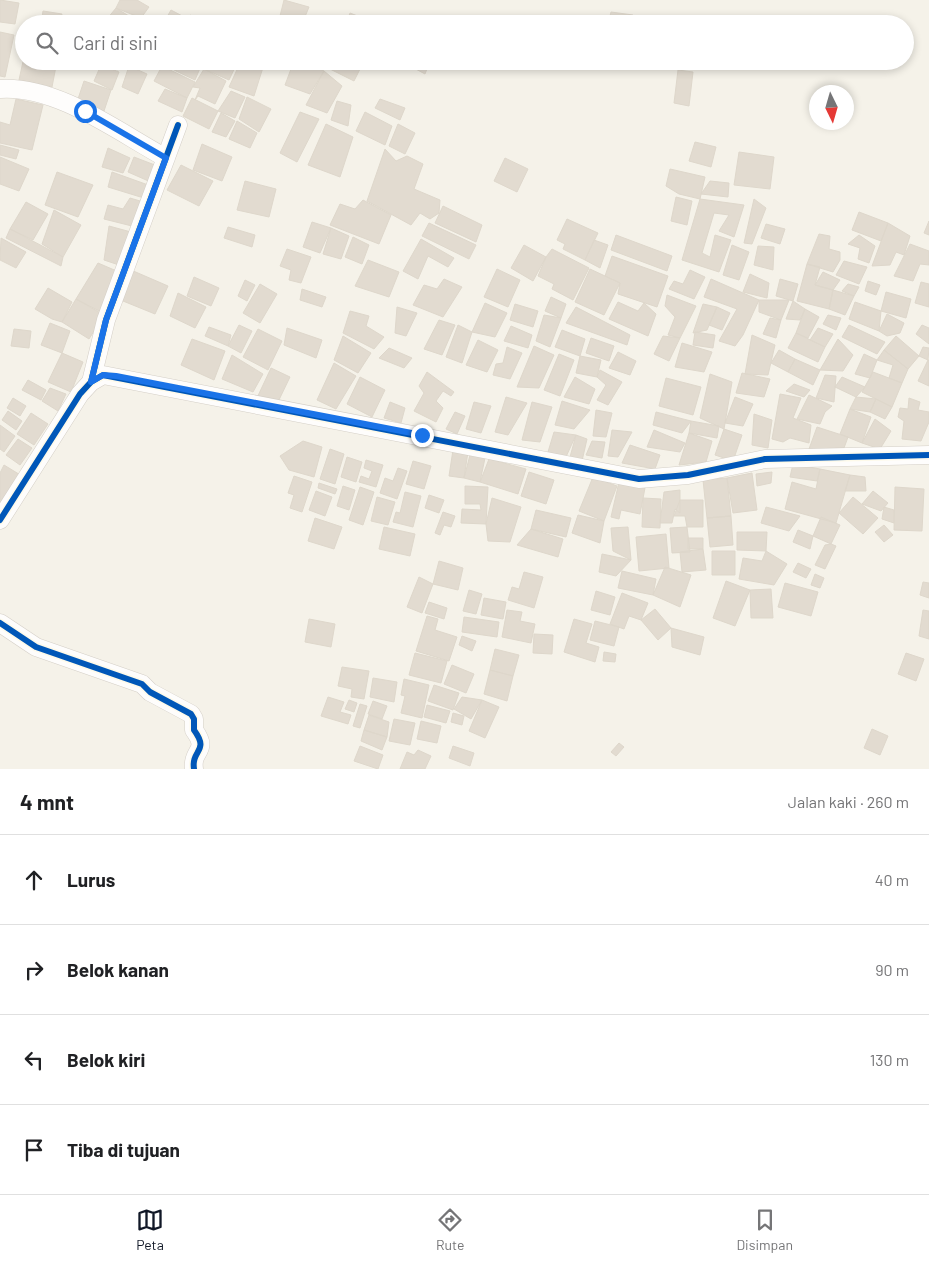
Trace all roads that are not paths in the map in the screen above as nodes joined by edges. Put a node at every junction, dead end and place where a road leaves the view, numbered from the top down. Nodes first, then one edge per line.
1 (0, 89) edge
2 (178, 126) dead end
3 (166, 158) junction
4 (91, 382) junction
5 (929, 455) edge
6 (0, 520) edge
7 (0, 623) edge
8 (194, 769) edge

1 - 3 street
2 - 3 street
3 - 4 street
4 - 5 street
4 - 6 street
7 - 8 street

